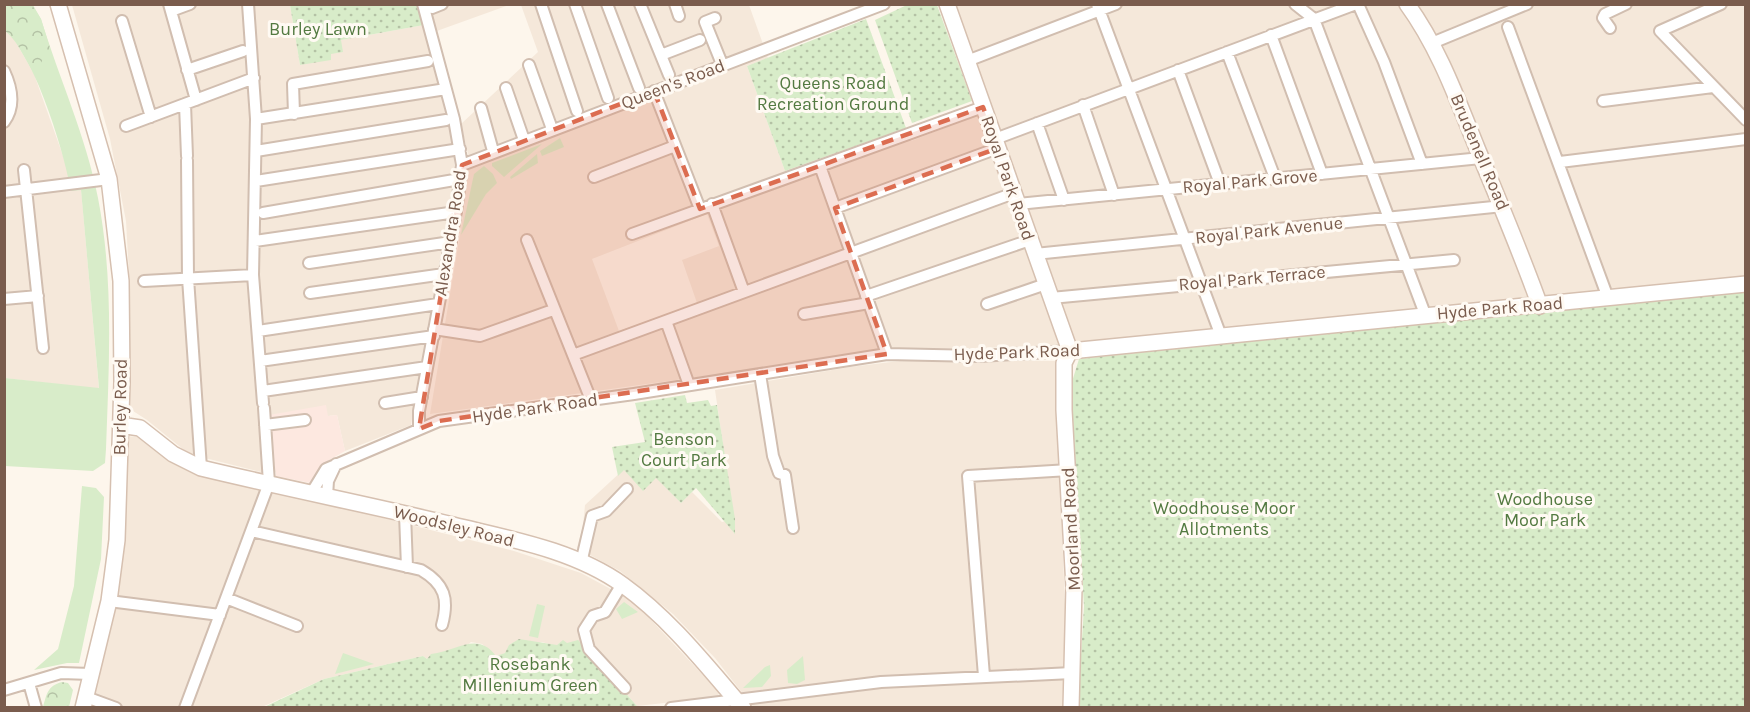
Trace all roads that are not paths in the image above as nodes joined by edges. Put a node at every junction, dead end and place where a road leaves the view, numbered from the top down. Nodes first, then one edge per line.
1 (48, 4) edge
2 (58, 4) edge
3 (190, 4) edge
4 (248, 4) edge
5 (541, 4) edge
6 (575, 4) edge
7 (607, 4) edge
8 (640, 4) edge
9 (675, 4) edge
10 (884, 4) edge
11 (947, 4) edge
12 (1116, 4) edge
13 (1295, 4) edge
14 (1357, 4) edge
15 (1407, 4) edge
16 (1527, 4) edge
17 (1626, 4) edge
18 (1721, 4) edge
19 (432, 6) edge
20 (170, 8) edge
21 (1098, 8) edge
22 (679, 16) dead end
23 (715, 18) dead end
24 (1314, 19) junction
25 (122, 21) dead end
26 (1508, 27) dead end
27 (1610, 28) dead end
28 (1271, 35) junction
29 (700, 40) dead end
30 (1432, 43) junction
31 (69, 47) junction
32 (243, 51) dead end
33 (1227, 52) junction
34 (661, 55) junction
35 (428, 61) dead end
36 (967, 61) junction
37 (722, 64) junction
38 (529, 65) dead end
39 (187, 70) junction
40 (1178, 70) junction
41 (4, 71) edge
42 (669, 75) dead end
43 (254, 78) junction
44 (506, 87) dead end
45 (1713, 87) junction
46 (639, 88) dead end
47 (1128, 88) junction
48 (446, 89) junction
49 (654, 91) junction
50 (608, 98) dead end
51 (1604, 101) dead end
52 (190, 102) junction
53 (1083, 105) junction
54 (983, 107) junction
55 (481, 108) dead end
56 (578, 111) dead end
57 (294, 114) junction
58 (152, 117) junction
59 (255, 119) junction
60 (446, 120) dead end
61 (1746, 120) edge
62 (4, 122) edge
63 (1037, 123) junction
64 (126, 126) dead end
65 (552, 129) junction
66 (1746, 139) edge
67 (524, 140) junction
68 (996, 143) junction
69 (675, 146) junction
70 (460, 149) junction
71 (256, 151) junction
72 (494, 151) junction
73 (1481, 158) junction
74 (1560, 162) junction
75 (1422, 164) junction
76 (462, 165) junction
77 (820, 166) junction
78 (24, 170) dead end
79 (1370, 170) junction
80 (1322, 174) junction
81 (594, 177) dead end
82 (1275, 178) junction
83 (109, 179) junction
84 (460, 179) junction
85 (255, 181) junction
86 (1220, 183) junction
87 (26, 189) junction
88 (1166, 189) junction
89 (4, 192) edge
90 (1114, 195) junction
91 (1016, 199) junction
92 (1064, 200) junction
93 (712, 204) junction
94 (1503, 206) junction
95 (835, 208) junction
96 (700, 209) junction
97 (456, 212) junction
98 (262, 213) dead end
99 (1388, 218) junction
100 (632, 234) dead end
101 (1185, 238) junction
102 (527, 240) dead end
103 (255, 241) junction
104 (451, 242) junction
105 (1033, 247) junction
106 (851, 253) junction
107 (1454, 260) dead end
108 (309, 263) dead end
109 (1406, 264) junction
110 (444, 274) junction
111 (253, 275) junction
112 (188, 278) junction
113 (144, 281) dead end
114 (1201, 283) junction
115 (1746, 284) edge
116 (1048, 291) junction
117 (744, 292) junction
118 (310, 293) dead end
119 (38, 296) junction
120 (1608, 298) junction
121 (4, 299) edge
122 (868, 300) junction
123 (438, 304) junction
124 (987, 304) dead end
125 (1540, 306) junction
126 (553, 310) junction
127 (804, 314) dead end
128 (1425, 314) junction
129 (666, 321) junction
130 (258, 331) junction
131 (434, 332) junction
132 (1221, 336) junction
133 (44, 348) dead end
134 (1070, 351) junction
135 (887, 354) junction
136 (573, 355) junction
137 (260, 361) junction
138 (427, 367) junction
139 (760, 374) junction
140 (689, 385) junction
141 (263, 391) junction
142 (422, 397) junction
143 (591, 400) junction
144 (385, 403) dead end
145 (305, 420) dead end
146 (120, 425) junction
147 (265, 425) junction
148 (419, 429) junction
149 (201, 468) junction
150 (1069, 470) junction
151 (269, 483) junction
152 (627, 489) dead end
153 (320, 494) junction
154 (405, 514) junction
155 (793, 528) dead end
156 (251, 531) junction
157 (581, 563) junction
158 (406, 567) junction
159 (622, 584) junction
160 (226, 598) junction
161 (109, 601) junction
162 (220, 615) junction
163 (442, 625) dead end
164 (297, 626) dead end
165 (1072, 673) junction
166 (92, 674) junction
167 (984, 676) junction
168 (29, 683) junction
169 (625, 688) dead end
170 (4, 690) edge
171 (84, 702) edge
172 (740, 704) edge
173 (36, 708) edge
174 (116, 708) edge
175 (185, 708) edge
176 (671, 708) edge
177 (1071, 708) edge

1 - 31 street
2 - 31 street, Burley Road
3 - 20 street
4 - 43 street
5 - 56 street
6 - 50 street
7 - 46 street
8 - 34 street
9 - 22 street
10 - 37 street, Queen's Road
11 - 36 street, Royal Park Road
12 - 21 street
13 - 24 street
14 - 24 street
14 - 75 street
15 - 30 street, Brudenell Road
16 - 30 street
17 - 27 street
18 - 45 street
19 - 48 street, Alexandra Road
20 - 39 street
21 - 36 street
21 - 47 street
23 - 37 street
24 - 28 street
24 - 79 street
25 - 58 street
26 - 74 street
28 - 33 street
28 - 80 street
29 - 34 street
30 - 73 street, Brudenell Road
31 - 83 street, Burley Road
32 - 39 street
33 - 40 street
33 - 82 street
34 - 42 street
35 - 57 street
36 - 54 street, Royal Park Road
37 - 49 street, Queen's Road
38 - 65 street
39 - 52 street
40 - 47 street
40 - 86 street
41 - 62 street
43 - 52 street
43 - 59 street
44 - 67 street
45 - 51 street
45 - 61 street
47 - 53 street
47 - 88 street
48 - 57 street
48 - 70 street, Alexandra Road
49 - 65 street, Queen's Road
49 - 69 street
52 - 58 street
52 - 112 street
53 - 63 street
53 - 90 street
54 - 68 street, Royal Park Road
54 - 77 street
55 - 72 street
57 - 59 street
58 - 64 street
59 - 71 street
60 - 71 street
63 - 68 street
63 - 92 street
65 - 67 street, Queen's Road
66 - 74 street
67 - 72 street, Queen's Road
68 - 91 street, Royal Park Road
68 - 95 street
69 - 81 street
69 - 96 street
70 - 76 street, Alexandra Road
70 - 85 street
71 - 85 street
72 - 76 street, Queen's Road
73 - 75 street, Royal Park Grove
73 - 94 street, Brudenell Road
74 - 120 street
75 - 79 street, Royal Park Grove
76 - 84 street, Alexandra Road
77 - 93 street
77 - 95 street
78 - 87 street
79 - 80 street, Royal Park Grove
79 - 99 street
80 - 82 street, Royal Park Grove
82 - 86 street, Royal Park Grove
83 - 87 street
83 - 146 street, Burley Road
84 - 97 street, Alexandra Road
84 - 98 street
85 - 103 street
86 - 88 street, Royal Park Grove
87 - 89 street
87 - 119 street
88 - 90 street, Royal Park Grove
88 - 101 street
90 - 92 street, Royal Park Grove
91 - 92 street, Royal Park Grove
91 - 105 street, Royal Park Road
91 - 106 street, Royal Park Grove
93 - 96 street
93 - 117 street
94 - 99 street, Royal Park Avenue
94 - 125 street, Brudenell Road
95 - 106 street
96 - 100 street
97 - 103 street
97 - 104 street, Alexandra Road
99 - 101 street, Royal Park Avenue
99 - 109 street
101 - 105 street, Royal Park Avenue
101 - 114 street
102 - 126 street
103 - 111 street
104 - 108 street
104 - 110 street, Alexandra Road
105 - 116 street, Royal Park Road
105 - 122 street, Royal Park Avenue
106 - 117 street, Royal Park Grove
106 - 122 street
107 - 109 street, Royal Park Terrace
109 - 114 street, Royal Park Terrace
109 - 128 street
110 - 118 street
110 - 123 street, Alexandra Road
111 - 112 street
111 - 130 street
112 - 113 street
112 - 149 street
114 - 116 street, Royal Park Terrace
114 - 132 street
115 - 120 street, Hyde Park Road
116 - 124 street, Royal Park Terrace
116 - 134 street, Royal Park Road
117 - 129 street, Royal Park Grove
119 - 121 street
119 - 133 street
120 - 125 street, Hyde Park Road
122 - 127 street, Royal Park Avenue
122 - 135 street
123 - 130 street
123 - 131 street, Alexandra Road
125 - 128 street, Hyde Park Road
126 - 131 street
126 - 136 street
128 - 132 street, Hyde Park Road
129 - 136 street, Royal Park Grove
129 - 140 street
130 - 137 street
131 - 137 street
131 - 138 street, Alexandra Road
132 - 134 street, Hyde Park Road
134 - 135 street, Hyde Park Road
134 - 150 street, Moorland Road
135 - 139 street, Hyde Park Road
136 - 143 street
137 - 141 street
138 - 141 street
138 - 142 street, Alexandra Road
139 - 140 street, Hyde Park Road
139 - 155 street
140 - 143 street, Hyde Park Road
141 - 147 street
142 - 144 street
142 - 148 street, Alexandra Road
143 - 148 street, Hyde Park Road
145 - 147 street
146 - 149 street, Woodsley Road
146 - 161 street, Burley Road
147 - 151 street
148 - 153 street, Hyde Park Road
149 - 151 street, Woodsley Road
150 - 165 street, Moorland Road
150 - 167 street
151 - 153 street, Woodsley Road
151 - 156 street
152 - 157 street
153 - 154 street, Woodsley Road
154 - 157 street, Woodsley Road
154 - 158 street
156 - 158 street
156 - 160 street
157 - 159 street, Woodsley Road
158 - 163 street
159 - 169 street
159 - 172 street, Woodsley Road
160 - 162 street
160 - 164 street
161 - 162 street
161 - 166 street, Burley Road
162 - 175 street
165 - 167 street
165 - 177 street, Moorland Road
166 - 168 street
166 - 171 street, Burley Road
167 - 172 street
168 - 170 street
168 - 173 street
171 - 174 street
172 - 176 street

